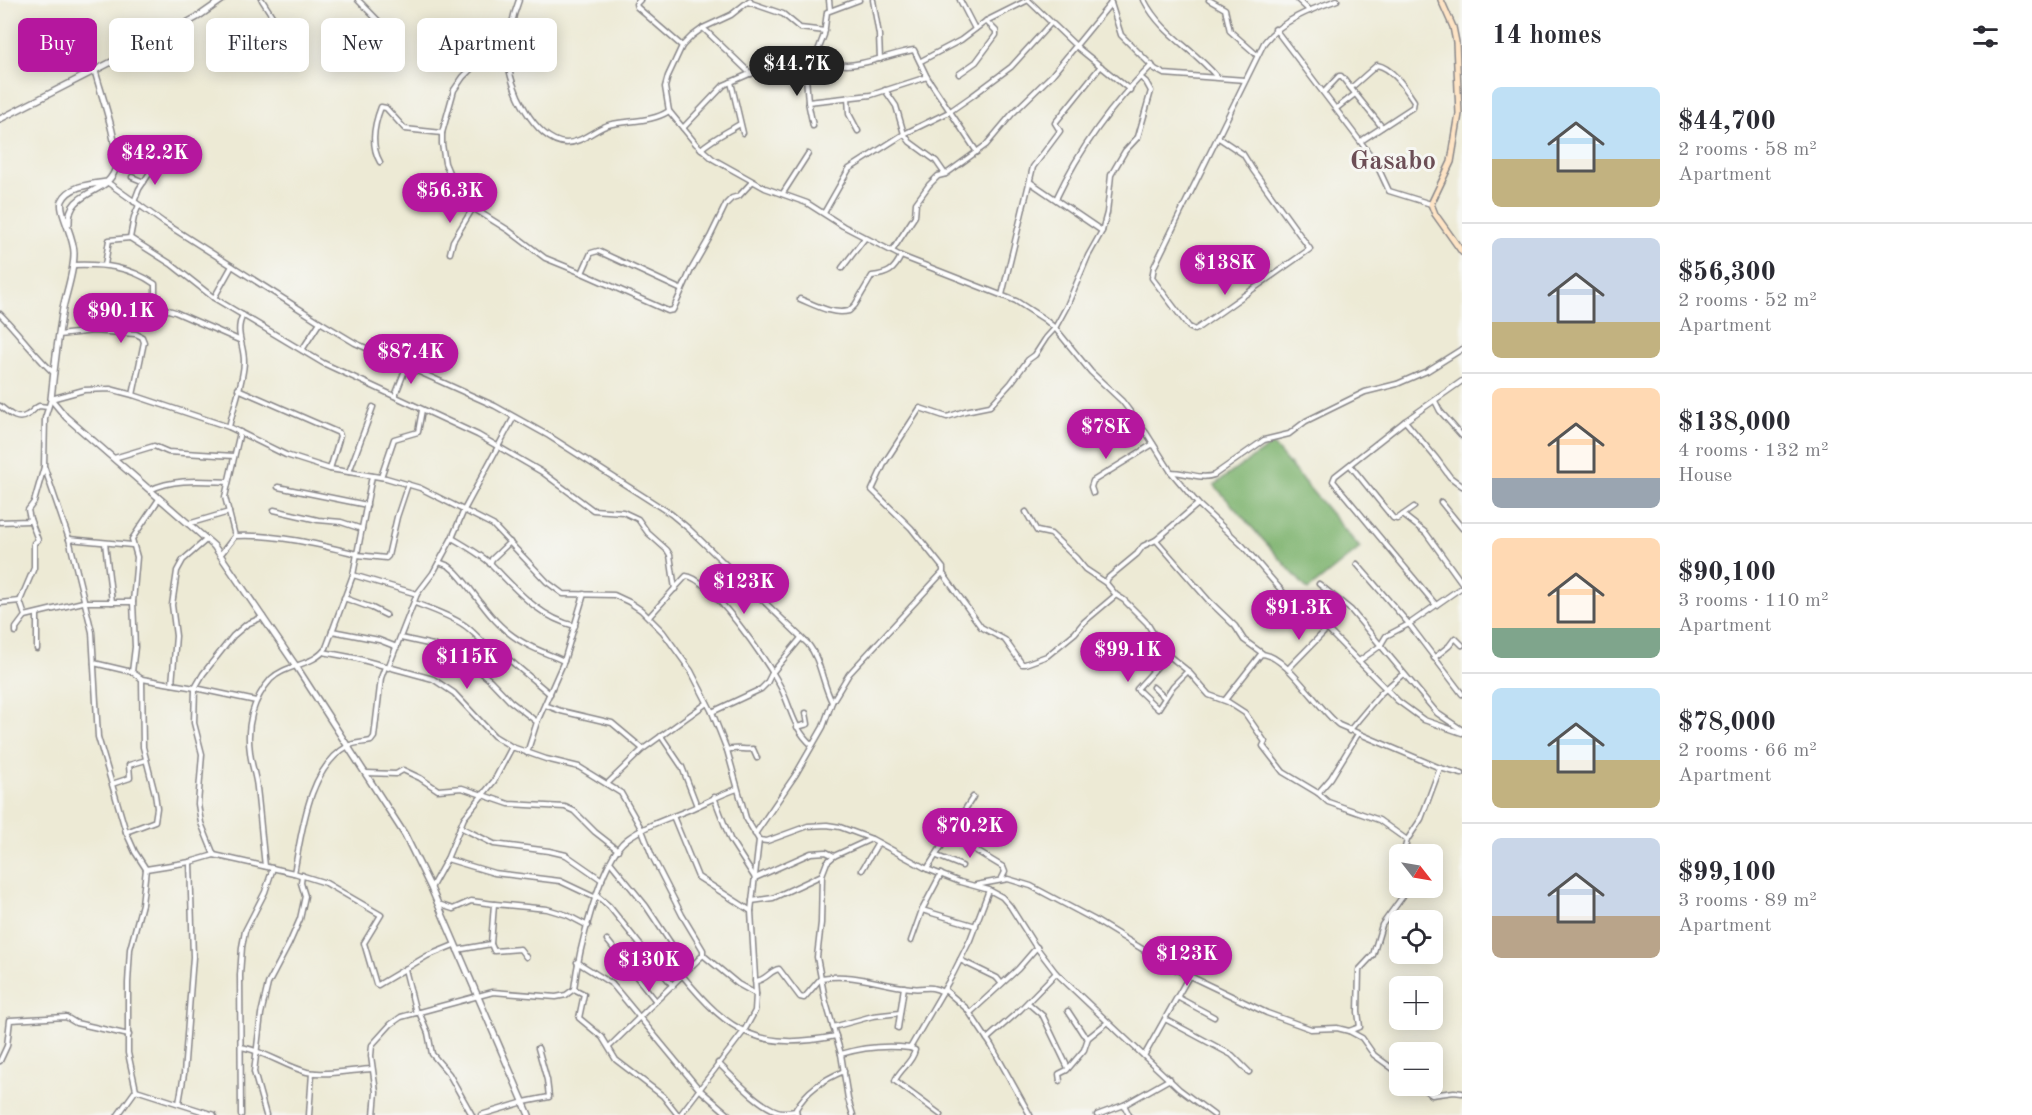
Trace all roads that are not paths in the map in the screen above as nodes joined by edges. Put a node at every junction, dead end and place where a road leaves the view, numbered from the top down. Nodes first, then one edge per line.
1 (222, 0) edge
2 (262, 0) edge
3 (358, 0) edge
4 (519, 0) edge
5 (640, 0) edge
6 (828, 0) edge
7 (859, 0) edge
8 (873, 0) edge
9 (960, 0) edge
10 (1028, 0) edge
11 (1144, 0) edge
12 (1209, 0) edge
13 (1298, 0) edge
14 (1337, 0) edge
15 (1441, 0) edge
16 (749, 1) edge
17 (1110, 2) edge
18 (830, 10) junction
19 (1310, 11) junction
20 (273, 18) edge
21 (376, 18) edge
22 (514, 18) edge
23 (986, 21) junction
24 (1051, 23) junction
25 (703, 28) junction
26 (975, 29) junction
27 (1275, 29) junction
28 (825, 32) junction
29 (682, 46) junction
30 (1077, 46) junction
31 (818, 52) junction
32 (1257, 55) junction
33 (880, 59) junction
34 (921, 61) junction
35 (805, 64) junction
36 (1152, 65) junction
37 (1101, 66) junction
38 (97, 70) edge
39 (93, 72) edge
40 (95, 72) edge
41 (468, 72) edge
42 (510, 72) edge
43 (751, 74) junction
44 (959, 74) dead end
45 (927, 77) junction
46 (1140, 77) junction
47 (1218, 78) junction
48 (1245, 80) junction
49 (731, 82) junction
50 (1351, 88) junction
51 (885, 90) junction
52 (1130, 90) junction
53 (1324, 92) junction
54 (1355, 94) junction
55 (848, 97) junction
56 (808, 102) junction
57 (1336, 108) junction
58 (669, 111) junction
59 (949, 112) junction
60 (0, 119) edge
61 (740, 124) junction
62 (813, 126) dead end
63 (1382, 127) junction
64 (683, 128) junction
65 (858, 131) dead end
66 (442, 133) junction
67 (743, 133) dead end
68 (904, 134) junction
69 (1219, 138) junction
70 (1360, 141) junction
71 (701, 149) junction
72 (978, 152) junction
73 (808, 154) dead end
74 (156, 162) dead end
75 (380, 162) dead end
76 (946, 174) junction
77 (132, 177) dead end
78 (107, 182) junction
79 (144, 182) junction
80 (752, 182) junction
81 (1030, 182) junction
82 (783, 193) junction
83 (1056, 199) junction
84 (134, 201) junction
85 (1431, 204) junction
86 (139, 205) junction
87 (473, 207) junction
88 (824, 213) junction
89 (69, 228) junction
90 (1102, 231) junction
91 (130, 238) junction
92 (865, 238) junction
93 (892, 251) junction
94 (1462, 252) edge
95 (450, 253) dead end
96 (901, 256) junction
97 (73, 265) junction
98 (105, 265) junction
99 (232, 266) junction
100 (842, 268) dead end
101 (582, 273) junction
102 (682, 290) junction
103 (1002, 295) junction
104 (214, 298) junction
105 (800, 299) dead end
106 (0, 314) edge
107 (243, 315) junction
108 (320, 322) junction
109 (1055, 328) junction
110 (59, 335) junction
111 (239, 340) junction
112 (302, 350) junction
113 (1461, 352) edge
114 (407, 365) junction
115 (54, 373) junction
116 (1462, 381) edge
117 (238, 389) junction
118 (133, 395) junction
119 (395, 396) junction
120 (51, 399) junction
121 (1435, 401) junction
122 (0, 406) edge
123 (48, 407) junction
124 (373, 407) dead end
125 (422, 410) junction
126 (514, 417) junction
127 (1405, 421) junction
128 (229, 428) junction
129 (240, 432) junction
130 (1462, 436) edge
131 (1153, 444) junction
132 (498, 448) junction
133 (234, 456) junction
134 (113, 459) junction
135 (1350, 465) junction
136 (44, 466) junction
137 (330, 469) junction
138 (349, 472) junction
139 (1171, 472) junction
140 (372, 476) junction
141 (381, 477) junction
142 (228, 482) junction
143 (408, 484) junction
144 (1462, 486) edge
145 (278, 487) dead end
146 (149, 490) junction
147 (1093, 493) dead end
148 (159, 498) junction
149 (1441, 502) dead end
150 (1198, 504) junction
151 (367, 505) junction
152 (1414, 507) dead end
153 (274, 510) dead end
154 (464, 510) junction
155 (229, 512) junction
156 (1026, 512) dead end
157 (1402, 515) junction
158 (30, 519) junction
159 (0, 522) edge
160 (188, 524) junction
161 (1462, 528) edge
162 (362, 529) junction
163 (235, 536) junction
164 (453, 538) junction
165 (69, 539) junction
166 (206, 540) junction
167 (1156, 540) junction
168 (510, 542) junction
169 (105, 543) junction
170 (132, 546) junction
171 (221, 554) junction
172 (357, 555) junction
173 (439, 562) junction
174 (490, 564) junction
175 (1357, 564) dead end
176 (353, 575) junction
177 (944, 575) dead end
178 (1106, 583) junction
179 (1319, 584) dead end
180 (1462, 585) edge
181 (675, 588) junction
182 (417, 594) junction
183 (584, 594) junction
184 (1116, 595) junction
185 (344, 598) junction
186 (20, 601) junction
187 (83, 602) junction
188 (112, 602) junction
189 (133, 602) junction
190 (0, 603) edge
191 (415, 603) junction
192 (1436, 605) junction
193 (37, 614) junction
194 (386, 615) dead end
195 (25, 616) junction
196 (264, 617) junction
197 (649, 617) junction
198 (1409, 624) junction
199 (575, 626) junction
200 (1327, 629) junction
201 (332, 631) junction
202 (16, 632) dead end
203 (401, 638) junction
204 (801, 638) junction
205 (1462, 645) edge
206 (1380, 646) junction
207 (397, 647) junction
208 (37, 649) dead end
209 (323, 652) junction
210 (1263, 653) junction
211 (1168, 655) junction
212 (1434, 658) junction
213 (564, 661) junction
214 (1358, 661) junction
215 (94, 663) junction
216 (296, 666) junction
217 (387, 668) junction
218 (1288, 669) junction
219 (1188, 671) junction
220 (132, 672) junction
221 (772, 673) junction
222 (1403, 674) junction
223 (142, 679) junction
224 (172, 684) junction
225 (1153, 687) dead end
226 (195, 688) junction
227 (1386, 688) junction
228 (550, 694) junction
229 (1462, 694) edge
230 (1164, 697) junction
231 (1225, 700) junction
232 (256, 701) junction
233 (832, 702) junction
234 (707, 703) junction
235 (545, 705) junction
236 (712, 712) junction
237 (806, 713) dead end
238 (537, 722) junction
239 (797, 727) junction
240 (1349, 731) junction
241 (1462, 732) edge
242 (1358, 734) junction
243 (661, 736) junction
244 (812, 745) junction
245 (347, 746) junction
246 (512, 747) junction
247 (643, 749) junction
248 (727, 750) junction
249 (527, 753) junction
250 (756, 758) dead end
251 (146, 760) junction
252 (1440, 768) junction
253 (366, 773) junction
254 (1462, 774) edge
255 (608, 783) junction
256 (112, 784) junction
257 (737, 789) junction
258 (1318, 793) junction
259 (483, 795) junction
260 (714, 797) junction
261 (973, 797) dead end
262 (697, 806) junction
263 (673, 816) junction
264 (459, 827) junction
265 (642, 830) junction
266 (126, 832) junction
267 (756, 834) junction
268 (950, 835) junction
269 (872, 839) junction
270 (759, 840) junction
271 (1407, 840) junction
272 (878, 843) junction
273 (1406, 844) edge
274 (618, 850) junction
275 (214, 855) junction
276 (834, 856) junction
277 (937, 856) junction
278 (447, 859) junction
279 (190, 862) junction
280 (610, 863) junction
281 (265, 866) junction
282 (962, 866) dead end
283 (273, 868) junction
284 (146, 869) junction
285 (927, 869) junction
286 (862, 870) dead end
287 (294, 873) junction
288 (942, 874) junction
289 (302, 875) junction
290 (822, 875) junction
291 (755, 878) junction
292 (602, 880) junction
293 (1001, 880) junction
294 (975, 885) junction
295 (431, 888) junction
296 (989, 890) junction
297 (597, 897) junction
298 (1402, 898) edge
299 (752, 901) junction
300 (438, 904) junction
301 (494, 904) junction
302 (922, 910) junction
303 (751, 911) junction
304 (588, 926) junction
305 (976, 926) junction
306 (607, 940) dead end
307 (910, 941) dead end
308 (491, 944) junction
309 (455, 947) junction
310 (1037, 947) junction
311 (702, 955) junction
312 (526, 957) dead end
313 (960, 960) junction
314 (577, 962) junction
315 (405, 969) junction
316 (688, 969) junction
317 (1056, 972) junction
318 (682, 975) junction
319 (1189, 976) junction
320 (821, 978) junction
321 (755, 981) junction
322 (1001, 983) junction
323 (673, 986) junction
324 (904, 987) junction
325 (574, 989) junction
326 (944, 991) junction
327 (756, 994) junction
328 (476, 995) junction
329 (1177, 997) junction
330 (656, 1001) junction
331 (1028, 1003) junction
332 (1068, 1011) dead end
333 (417, 1012) junction
334 (900, 1013) junction
335 (970, 1013) junction
336 (641, 1017) junction
337 (1214, 1017) dead end
338 (1165, 1019) junction
339 (1108, 1022) junction
340 (833, 1027) junction
341 (898, 1028) dead end
342 (744, 1031) junction
343 (1349, 1031) junction
344 (129, 1035) junction
345 (836, 1036) junction
346 (1088, 1038) junction
347 (987, 1039) junction
348 (241, 1047) junction
349 (609, 1047) junction
350 (538, 1048) dead end
351 (910, 1048) junction
352 (256, 1050) junction
353 (841, 1054) junction
354 (1144, 1056) junction
355 (0, 1061) edge
356 (718, 1063) junction
357 (1389, 1066) edge
358 (372, 1068) junction
359 (1068, 1068) junction
360 (844, 1071) junction
361 (1249, 1072) dead end
362 (312, 1073) junction
363 (1170, 1079) junction
364 (1060, 1081) dead end
365 (699, 1089) junction
366 (136, 1090) junction
367 (1462, 1093) edge
368 (1443, 1094) edge
369 (524, 1102) junction
370 (179, 1103) junction
371 (1124, 1105) junction
372 (796, 1113) edge
373 (118, 1115) edge
374 (214, 1115) edge
375 (241, 1115) edge
376 (266, 1115) edge
377 (309, 1115) edge
378 (374, 1115) edge
379 (472, 1115) edge
380 (481, 1115) edge
381 (529, 1115) edge
382 (679, 1115) edge
383 (729, 1115) edge
384 (853, 1115) edge
385 (941, 1115) edge
386 (1030, 1115) edge
387 (1096, 1115) edge
388 (1129, 1115) edge
389 (1214, 1115) edge

1 - 38 street
2 - 20 street
3 - 21 street
4 - 22 street
5 - 29 street
6 - 18 street
7 - 18 street
8 - 33 street
9 - 26 street
10 - 23 street
10 - 24 street
11 - 47 street
12 - 32 street
13 - 19 street
14 - 19 street
15 - 85 main road
16 - 25 street
16 - 28 street
17 - 30 street
17 - 36 street
18 - 28 street
19 - 27 street
23 - 26 street
23 - 44 street
24 - 30 street
24 - 59 street
25 - 29 street
25 - 43 street
26 - 34 street
27 - 32 street
27 - 53 street
28 - 31 street
29 - 58 street
30 - 37 street
30 - 72 street
31 - 33 street
31 - 35 street
32 - 48 street
33 - 34 street
34 - 45 street
35 - 43 street
35 - 56 street
36 - 46 street
36 - 47 street
37 - 52 street
37 - 81 street
39 - 60 street
40 - 78 street
41 - 66 street
42 - 58 street
43 - 49 street
45 - 51 street
45 - 59 street
46 - 52 street
46 - 90 street
47 - 48 street
48 - 69 street
49 - 61 street
49 - 64 street
50 - 53 street
50 - 54 street
50 - 63 street
51 - 55 street
51 - 68 street
52 - 83 street
53 - 57 street
54 - 57 street
54 - 63 street
55 - 56 street
55 - 65 street
56 - 62 street
57 - 70 street
58 - 64 street
59 - 68 street
59 - 72 street
61 - 67 street
61 - 71 street
63 - 70 street
64 - 71 street
66 - 75 street
66 - 87 street
68 - 76 street
68 - 88 street
69 - 69 street
70 - 85 street
71 - 80 street
72 - 76 street
73 - 82 street
74 - 79 street
76 - 93 street
77 - 79 street
78 - 84 street
78 - 89 street
78 - 89 street
79 - 84 street
80 - 82 street
80 - 102 street
81 - 83 street
81 - 103 street
82 - 88 street
83 - 90 street
84 - 86 street
85 - 94 main road
86 - 91 street
86 - 99 street
87 - 95 street
87 - 101 street
88 - 92 street
89 - 97 street
90 - 109 street
91 - 98 street
91 - 104 street
92 - 93 street
92 - 100 street
93 - 96 street
96 - 103 street
96 - 105 street
97 - 98 street
97 - 110 street
98 - 111 street
99 - 104 street
99 - 108 street
101 - 102 street
101 - 102 street
103 - 109 street
104 - 107 street
106 - 115 street
107 - 111 street
107 - 112 street
108 - 112 street
108 - 114 street
109 - 131 street
109 - 233 street
110 - 115 street
110 - 118 street
111 - 117 street
112 - 119 street
113 - 139 street
114 - 119 street
114 - 126 street
115 - 120 street
116 - 121 street
117 - 128 street
117 - 137 street
118 - 120 street
118 - 128 street
119 - 125 street
120 - 123 street
120 - 134 street
121 - 127 street
121 - 130 street
122 - 123 street
123 - 136 street
124 - 138 street
125 - 132 street
125 - 141 street
126 - 132 street
126 - 204 street
127 - 135 street
127 - 144 street
128 - 129 street
129 - 133 street
129 - 137 street
131 - 139 street
131 - 147 street
132 - 154 street
132 - 181 street
133 - 134 street
133 - 142 street
134 - 146 street
135 - 157 street
135 - 192 street
136 - 158 street
136 - 165 street
137 - 138 street
138 - 140 street
139 - 150 street
140 - 141 street
140 - 151 street
141 - 143 street
142 - 146 street
142 - 155 street
143 - 154 street
143 - 172 street
145 - 151 street
146 - 148 street
148 - 160 street
148 - 170 street
149 - 161 street
150 - 167 street
150 - 200 street
151 - 162 street
152 - 157 street
153 - 162 street
154 - 164 street
154 - 168 street
155 - 160 street
155 - 163 street
156 - 178 street
157 - 180 street
158 - 159 street
158 - 186 street
160 - 166 street
162 - 172 street
163 - 171 street
163 - 172 street
164 - 173 street
164 - 174 street
165 - 169 street
165 - 187 street
166 - 171 street
166 - 224 street
167 - 178 street
167 - 210 street
168 - 174 street
168 - 183 street
169 - 170 street
169 - 188 street
170 - 189 street
171 - 196 street
172 - 176 street
173 - 182 street
173 - 213 street
174 - 199 street
175 - 198 street
176 - 182 street
176 - 185 street
177 - 184 street
178 - 184 street
179 - 206 street
180 - 192 street
181 - 197 street
181 - 221 street
182 - 191 street
183 - 197 street
183 - 199 street
184 - 211 street
185 - 194 street
185 - 201 street
186 - 190 street
186 - 195 street
187 - 188 street
187 - 193 street
187 - 215 street
188 - 189 street
189 - 220 street
191 - 203 street
191 - 228 street
192 - 198 street
193 - 195 street
193 - 208 street
195 - 202 street
196 - 216 street
196 - 226 street
197 - 234 street
198 - 206 street
198 - 212 street
199 - 213 street
200 - 214 street
200 - 218 street
201 - 207 street
201 - 209 street
203 - 207 street
203 - 238 street
204 - 221 street
204 - 233 street
205 - 212 street
206 - 214 street
206 - 222 street
207 - 217 street
209 - 216 street
209 - 217 street
210 - 218 street
210 - 231 street
211 - 219 street
211 - 230 street
212 - 229 street
213 - 228 street
214 - 227 street
215 - 220 street
215 - 256 street
216 - 232 street
216 - 245 street
217 - 245 street
217 - 246 street
218 - 240 street
219 - 230 street
219 - 231 street
220 - 223 street
221 - 236 street
221 - 239 street
222 - 227 street
222 - 241 street
223 - 224 street
223 - 251 street
224 - 226 street
225 - 230 street
226 - 232 street
226 - 275 street
227 - 240 street
227 - 241 street
228 - 235 street
231 - 258 street
232 - 281 street
233 - 244 street
234 - 236 street
234 - 243 street
235 - 238 street
235 - 247 street
236 - 248 street
237 - 239 street
238 - 249 street
239 - 244 street
240 - 242 street
242 - 252 street
242 - 258 street
243 - 247 street
243 - 262 street
244 - 267 street
245 - 253 street
245 - 287 street
246 - 249 street
246 - 259 street
247 - 255 street
248 - 250 street
248 - 257 street
249 - 255 street
251 - 256 street
251 - 266 street
252 - 254 street
252 - 271 street
253 - 259 street
253 - 295 street
255 - 265 street
256 - 266 street
257 - 260 street
257 - 267 street
258 - 271 street
259 - 264 street
259 - 274 street
260 - 262 street
260 - 291 street
261 - 268 street
262 - 263 street
263 - 265 street
263 - 303 street
264 - 278 street
264 - 292 street
265 - 274 street
265 - 311 street
266 - 284 street
267 - 270 street
268 - 277 street
268 - 293 street
269 - 270 street
269 - 272 street
269 - 276 street
270 - 291 street
271 - 273 street
272 - 285 street
272 - 286 street
274 - 280 street
275 - 279 street
275 - 281 street
276 - 290 street
276 - 291 street
277 - 282 street
277 - 285 street
278 - 295 street
278 - 297 street
279 - 284 street
279 - 370 street
280 - 292 street
280 - 316 street
281 - 283 street
283 - 287 street
283 - 348 street
284 - 344 street
285 - 288 street
287 - 289 street
288 - 294 street
288 - 302 street
289 - 315 street
289 - 352 street
290 - 299 street
290 - 320 street
291 - 299 street
292 - 297 street
293 - 294 street
293 - 319 street
294 - 296 street
295 - 300 street
296 - 305 street
296 - 310 street
297 - 304 street
297 - 323 street
298 - 343 street
299 - 303 street
300 - 301 street
300 - 309 street
301 - 304 street
301 - 308 street
302 - 305 street
302 - 307 street
303 - 321 street
304 - 314 street
305 - 313 street
306 - 330 street
308 - 309 street
308 - 312 street
309 - 315 street
309 - 328 street
310 - 317 street
310 - 322 street
311 - 316 street
311 - 327 street
313 - 322 street
313 - 326 street
314 - 325 street
314 - 336 street
315 - 333 street
316 - 318 street
317 - 331 street
317 - 339 street
318 - 323 street
318 - 342 street
319 - 329 street
319 - 343 street
320 - 321 street
320 - 324 street
320 - 340 street
321 - 327 street
322 - 335 street
323 - 330 street
324 - 326 street
324 - 334 street
325 - 328 street
325 - 349 street
326 - 335 street
326 - 351 street
327 - 342 street
328 - 333 street
328 - 369 street
329 - 337 street
329 - 338 street
330 - 336 street
331 - 347 street
331 - 359 street
332 - 346 street
333 - 358 street
333 - 379 street
334 - 340 street
334 - 341 street
335 - 347 street
336 - 349 street
336 - 365 street
338 - 354 street
338 - 361 street
339 - 346 street
339 - 354 street
340 - 345 street
342 - 345 street
342 - 356 street
343 - 357 street
344 - 355 street
344 - 366 street
345 - 353 street
346 - 359 street
347 - 386 street
348 - 352 street
348 - 375 street
349 - 382 street
350 - 369 street
351 - 353 street
351 - 385 street
352 - 362 street
352 - 376 street
353 - 360 street
354 - 363 street
356 - 365 street
356 - 372 street
358 - 362 street
358 - 378 street
359 - 364 street
360 - 372 street
360 - 384 street
362 - 377 street
363 - 371 street
363 - 389 street
365 - 382 street
365 - 383 street
366 - 370 street
366 - 373 street
367 - 368 street
369 - 380 street
369 - 381 street
370 - 374 street
371 - 387 street
371 - 388 street

